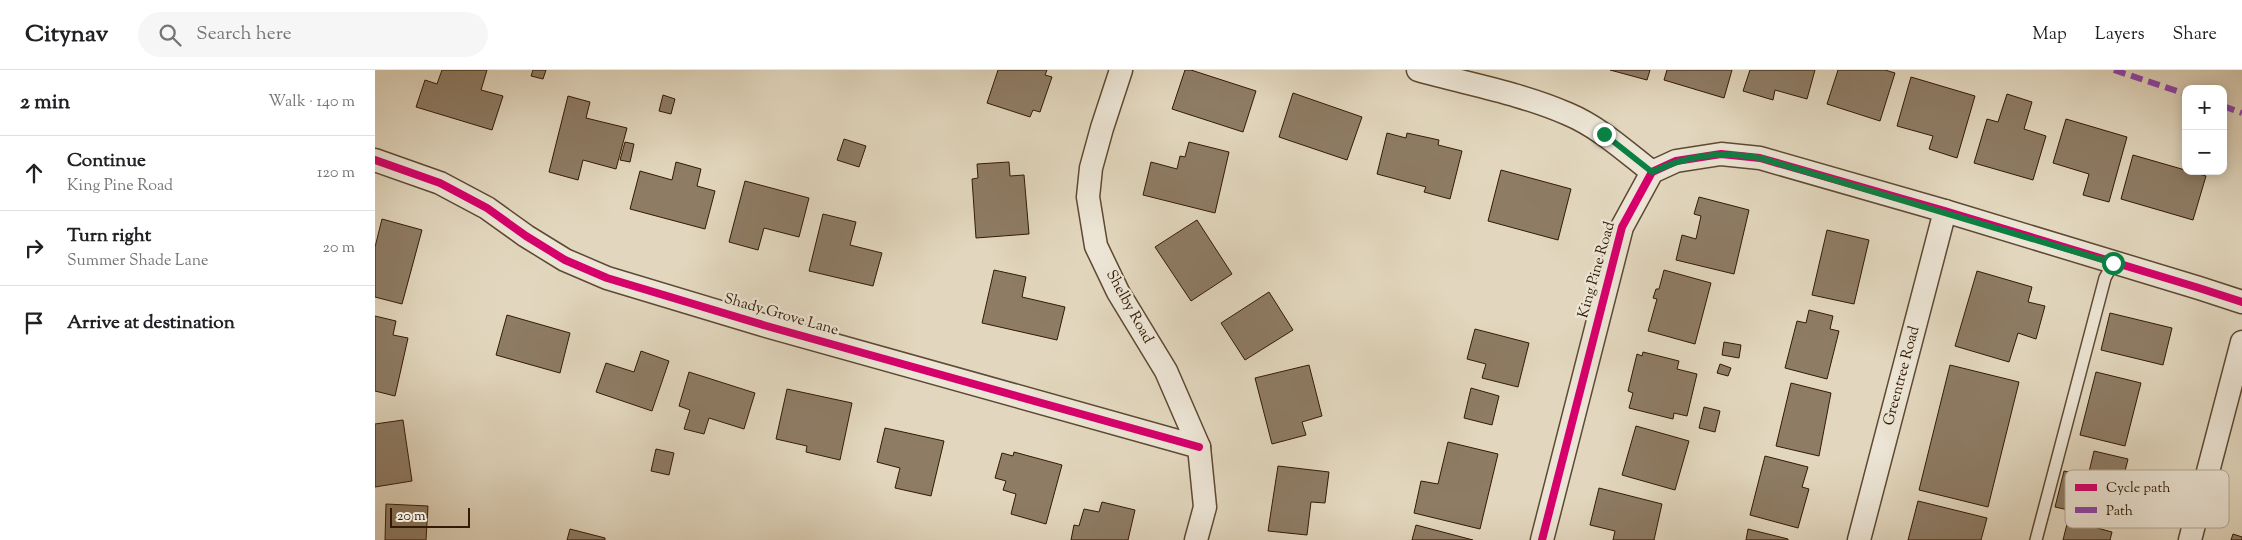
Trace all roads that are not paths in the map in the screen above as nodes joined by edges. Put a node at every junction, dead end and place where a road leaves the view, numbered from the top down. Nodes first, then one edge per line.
1 (1121, 70) edge
2 (1417, 70) edge
3 (375, 160) edge
4 (1652, 172) junction
5 (1945, 211) junction
6 (2113, 263) junction
7 (2242, 302) edge
8 (2242, 342) edge
9 (1199, 447) junction
10 (2208, 470) edge
11 (1196, 540) edge
12 (1542, 540) edge
13 (1859, 540) edge
14 (2036, 540) edge

1 - 9 street, Shelby Road
2 - 4 street
3 - 9 street, Shady Grove Lane
4 - 5 street
4 - 12 street, King Pine Road
5 - 6 street
5 - 13 street, Greentree Road
6 - 7 street
6 - 14 lane
8 - 10 street
9 - 11 street, Shelby Road

